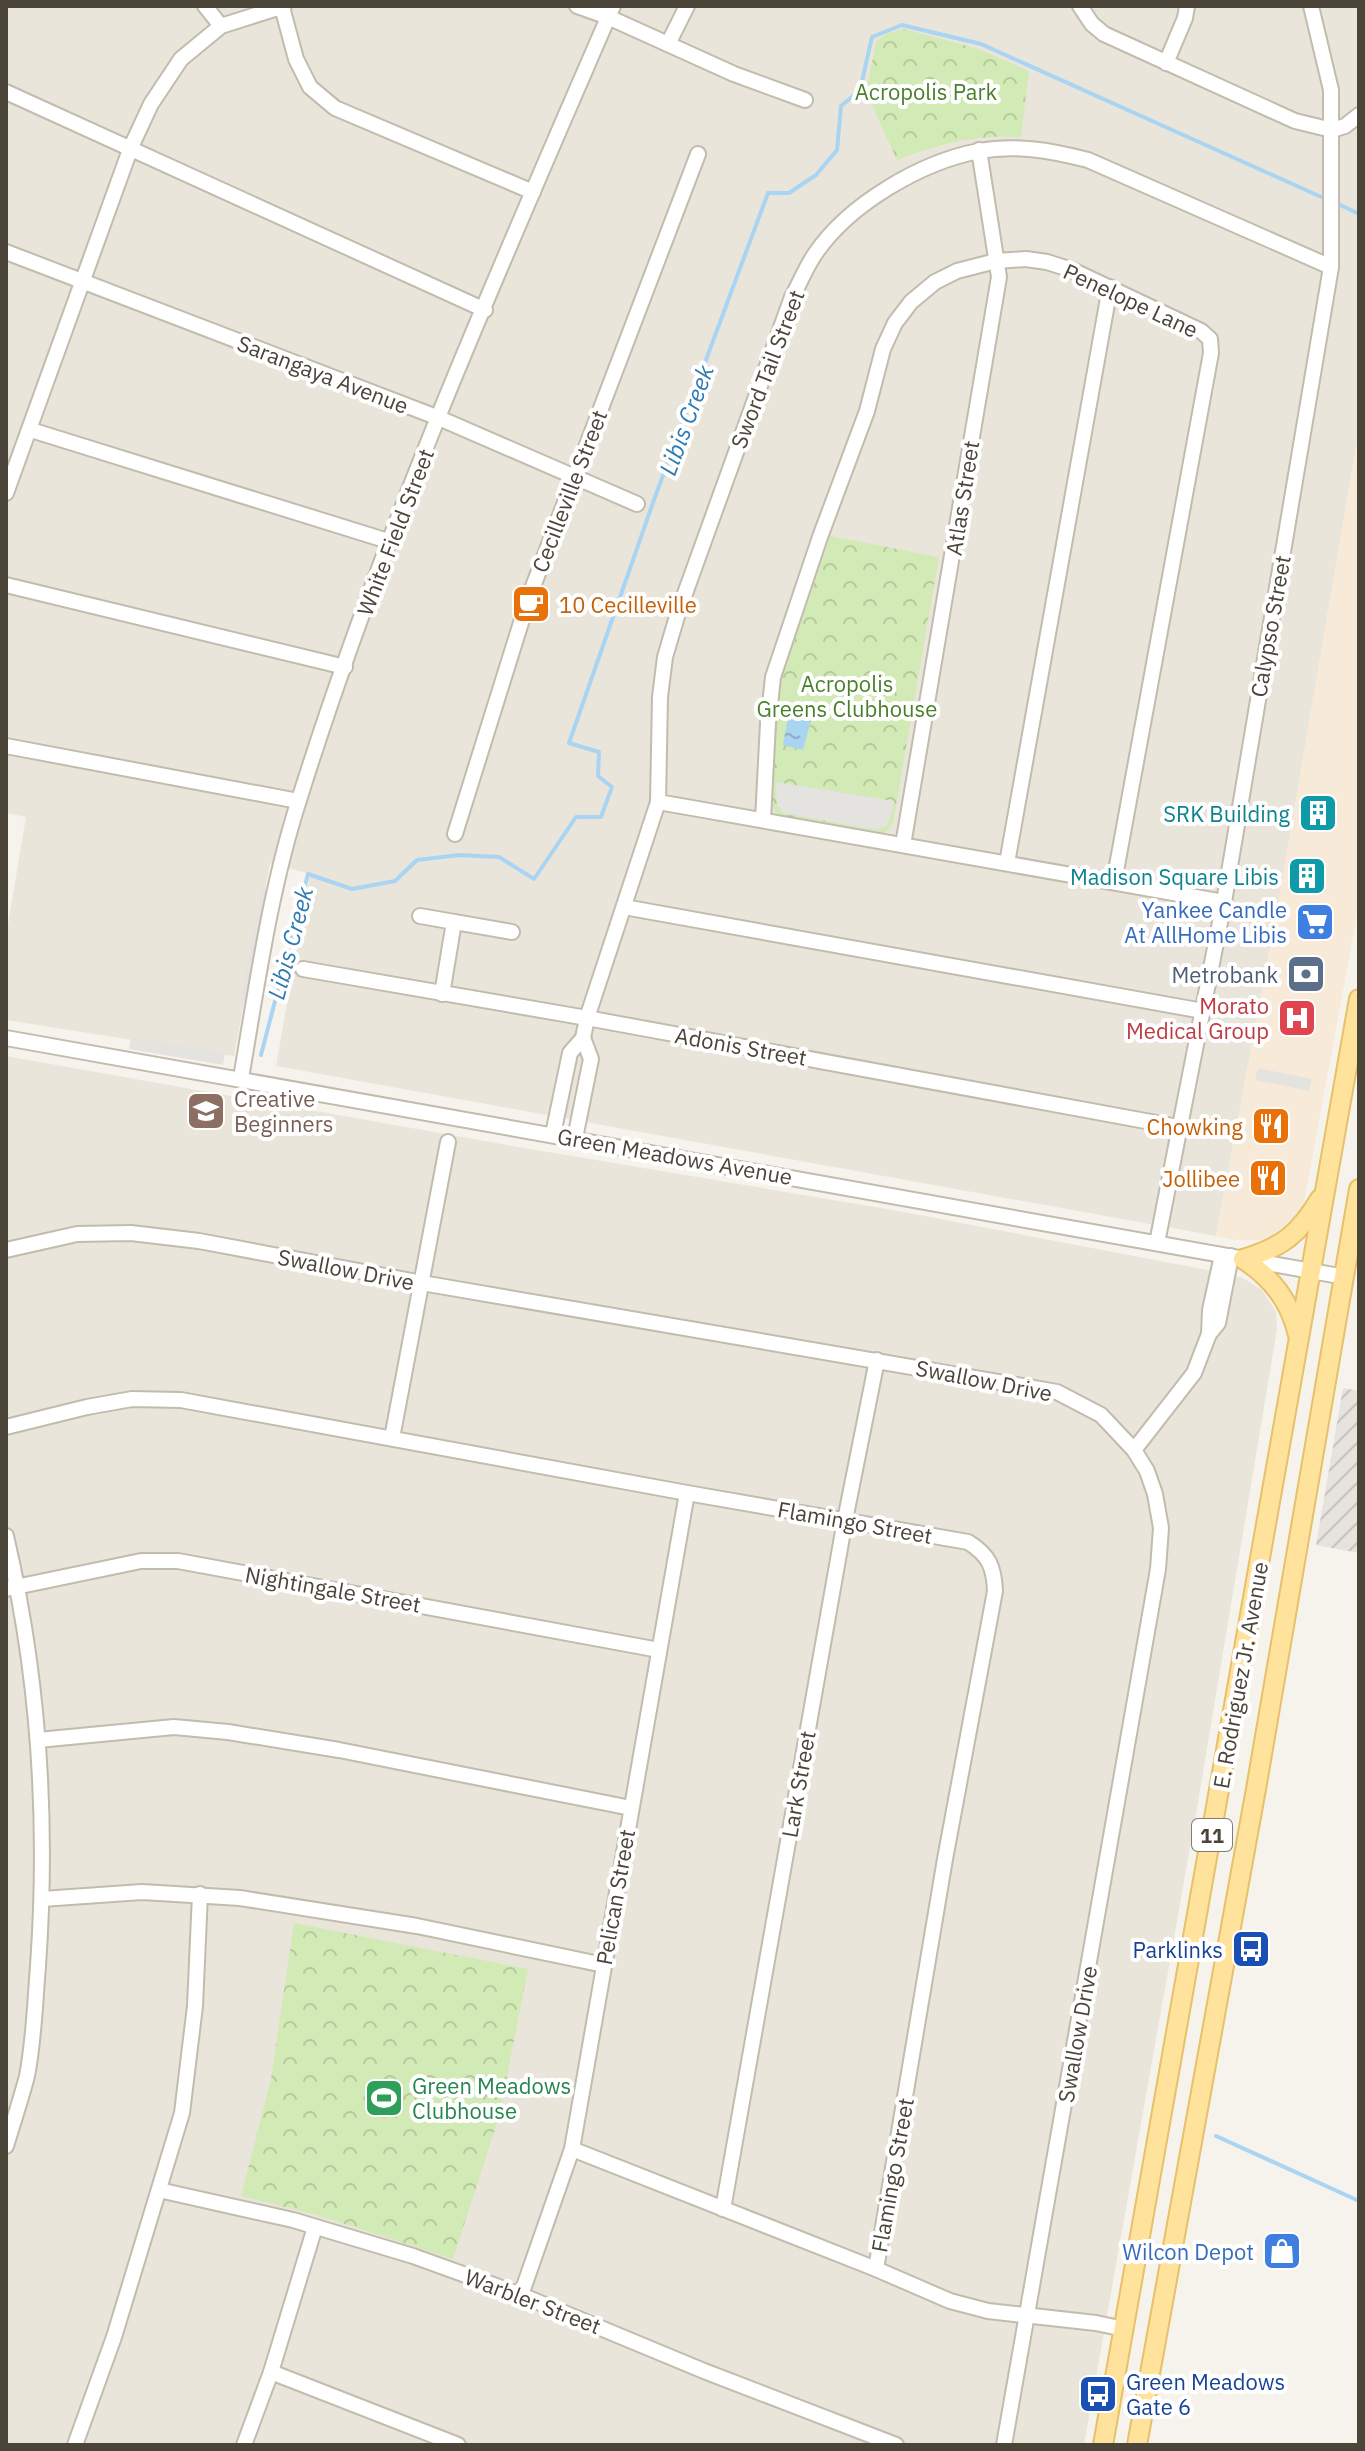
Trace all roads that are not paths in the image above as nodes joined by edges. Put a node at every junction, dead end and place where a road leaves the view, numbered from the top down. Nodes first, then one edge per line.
1 (205, 6) edge
2 (283, 6) edge
3 (577, 6) edge
4 (687, 6) edge
5 (1080, 6) edge
6 (1187, 6) edge
7 (1311, 6) edge
8 (610, 12) edge
9 (221, 26) junction
10 (668, 44) junction
11 (1166, 63) junction
12 (6, 92) edge
13 (805, 100) dead end
14 (1359, 115) edge
15 (1345, 128) edge
16 (131, 147) junction
17 (979, 150) junction
18 (698, 154) dead end
19 (533, 192) junction
20 (6, 252) edge
21 (996, 261) junction
22 (1331, 267) junction
23 (84, 282) junction
24 (1110, 287) junction
25 (485, 310) junction
26 (439, 418) junction
27 (31, 430) junction
28 (575, 476) junction
29 (6, 493) edge
30 (637, 504) dead end
31 (388, 541) junction
32 (6, 585) edge
33 (345, 667) junction
34 (6, 746) edge
35 (298, 801) junction
36 (658, 802) junction
37 (763, 820) junction
38 (455, 834) dead end
39 (903, 845) junction
40 (1007, 863) junction
41 (1114, 882) junction
42 (1224, 902) junction
43 (624, 907) junction
44 (420, 916) dead end
45 (454, 922) junction
46 (512, 932) dead end
47 (303, 969) dead end
48 (442, 994) junction
49 (1359, 999) edge
50 (1203, 1011) junction
51 (587, 1018) junction
52 (6, 1038) edge
53 (583, 1038) junction
54 (241, 1078) junction
55 (1178, 1127) junction
56 (553, 1134) junction
57 (575, 1138) junction
58 (448, 1142) dead end
59 (1326, 1189) junction
60 (1358, 1200) edge
61 (1157, 1243) junction
62 (6, 1250) edge
63 (1232, 1257) junction
64 (1312, 1271) junction
65 (1345, 1277) junction
66 (422, 1283) junction
67 (1299, 1340) junction
68 (877, 1360) junction
69 (6, 1427) edge
70 (392, 1438) junction
71 (1134, 1450) junction
72 (687, 1493) junction
73 (845, 1520) junction
74 (6, 1536) edge
75 (12, 1588) edge
76 (659, 1650) junction
77 (1243, 1659) junction
78 (1276, 1666) junction
79 (38, 1740) junction
80 (631, 1808) junction
81 (200, 1894) junction
82 (42, 1899) junction
83 (604, 1965) junction
84 (6, 2146) edge
85 (572, 2149) junction
86 (159, 2190) junction
87 (723, 2209) junction
88 (315, 2227) junction
89 (876, 2269) junction
90 (521, 2295) junction
91 (1025, 2317) junction
92 (1124, 2329) junction
93 (271, 2372) junction
94 (75, 2445) edge
95 (244, 2445) edge
96 (458, 2445) edge
97 (896, 2445) edge
98 (1004, 2445) edge
99 (1103, 2445) edge
100 (1137, 2445) edge

1 - 9 street
2 - 9 street
2 - 19 street
3 - 8 street
4 - 10 street
5 - 11 street
6 - 11 street
7 - 15 street, Calypso Street
8 - 10 street
8 - 19 street, White Field Street
9 - 16 street
10 - 13 street
11 - 15 street
12 - 16 street
14 - 15 street
15 - 22 street, Calypso Street
16 - 23 street
16 - 25 street
17 - 21 street, Atlas Street
17 - 22 street, Sword Tail Street
17 - 36 street, Sword Tail Street
18 - 28 street, Cecilleville Street
19 - 25 street, White Field Street
20 - 23 street, Sarangaya Avenue
21 - 24 street, Penelope Lane
21 - 37 street, Penelope Lane
21 - 39 street, Atlas Street
22 - 42 street, Calypso Street
23 - 26 street, Sarangaya Avenue
23 - 27 street
24 - 40 street
24 - 41 street, Penelope Lane
25 - 26 street, White Field Street
26 - 28 street, Sarangaya Avenue
26 - 31 street, White Field Street
27 - 29 street
27 - 31 street
28 - 30 street, Sarangaya Avenue
28 - 38 street, Cecilleville Street
31 - 33 street, White Field Street
32 - 33 street
33 - 35 street, White Field Street
34 - 35 street
35 - 54 street, White Field Street
36 - 37 street
36 - 43 street, Sword Tail Street
37 - 39 street
39 - 40 street
40 - 41 street
41 - 42 street
42 - 50 street, Calypso Street
43 - 50 street
43 - 51 street, Sword Tail Street
44 - 45 street
45 - 46 street
45 - 48 street
47 - 48 street, Adonis Street
48 - 51 street, Adonis Street
49 - 59 main road, E. Rodriguez Jr. Avenue / 11
50 - 55 street, Calypso Street
51 - 53 street, Sword Tail Street
51 - 55 street, Adonis Street
52 - 54 street, Green Meadows Avenue
53 - 56 street, Sword Tail Street
53 - 57 street, Sword Tail Street
54 - 56 street, Green Meadows Avenue
55 - 61 street, Calypso Street
56 - 57 street, Green Meadows Avenue
57 - 61 street, Green Meadows Avenue
58 - 66 street
59 - 63 main road
59 - 64 main road, E. Rodriguez Jr. Avenue / 11
60 - 65 main road, E. Rodriguez Jr. Avenue / 11
61 - 63 street, Green Meadows Avenue
62 - 66 street, Swallow Drive
63 - 64 street, Green Meadows Avenue
63 - 67 main road
63 - 71 street
64 - 65 street, Green Meadows Avenue
64 - 67 main road, E. Rodriguez Jr. Avenue / 11
65 - 78 main road, E. Rodriguez Jr. Avenue / 11
66 - 68 street, Swallow Drive
66 - 70 street
67 - 77 main road, E. Rodriguez Jr. Avenue / 11
68 - 71 street, Swallow Drive
68 - 73 street, Lark Street
69 - 70 street, Flamingo Street
70 - 72 street, Flamingo Street
71 - 91 street, Swallow Drive
72 - 73 street, Flamingo Street
72 - 76 street, Pelican Street
73 - 87 street, Lark Street
73 - 89 street, Flamingo Street
74 - 75 street
75 - 76 street, Nightingale Street
75 - 79 street
76 - 80 street, Pelican Street
77 - 78 main road
77 - 92 main road, E. Rodriguez Jr. Avenue / 11
78 - 100 main road, E. Rodriguez Jr. Avenue / 11
79 - 80 street
79 - 82 street
80 - 83 street, Pelican Street
81 - 82 street
81 - 83 street
81 - 86 street
82 - 84 street
83 - 85 street, Pelican Street
85 - 87 street
85 - 90 street, Pelican Street
86 - 88 street, Warbler Street
86 - 94 street
87 - 89 street
88 - 90 street, Warbler Street
88 - 93 street
89 - 91 street
90 - 97 street, Warbler Street
91 - 92 street
91 - 98 street, Swallow Drive
92 - 99 main road, E. Rodriguez Jr. Avenue / 11
93 - 95 street
93 - 96 street

